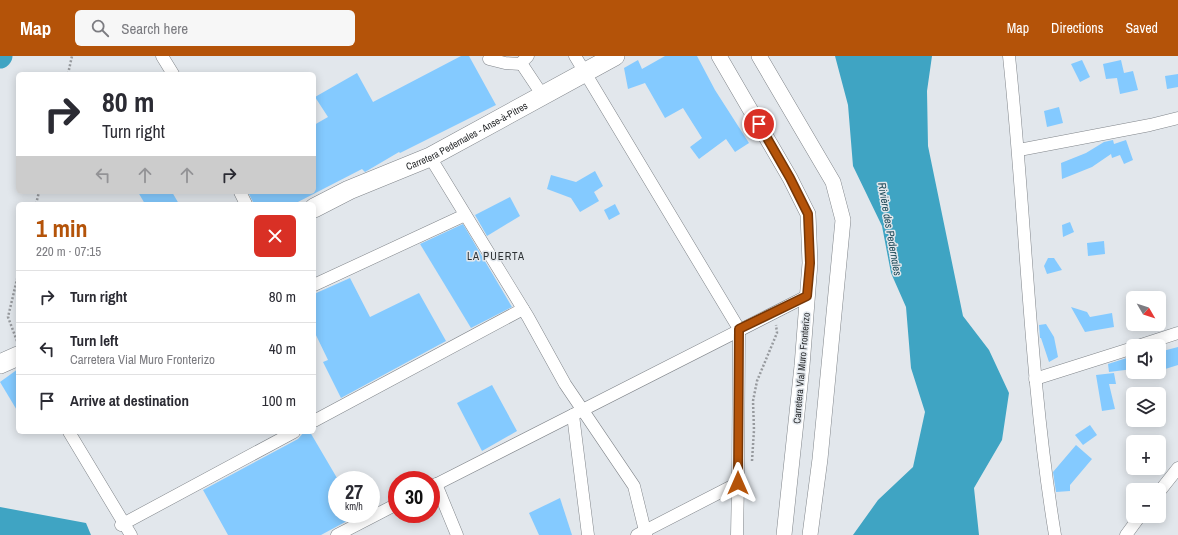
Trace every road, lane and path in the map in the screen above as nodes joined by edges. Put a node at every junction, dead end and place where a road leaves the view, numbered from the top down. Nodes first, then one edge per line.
1 (72, 56) edge
2 (162, 56) edge
3 (575, 56) edge
4 (615, 56) edge
5 (720, 56) edge
6 (760, 56) edge
7 (1010, 56) edge
8 (489, 59) dead end
9 (524, 60) edge
10 (68, 72) edge
11 (172, 72) edge
12 (584, 73) junction
13 (543, 96) junction
14 (1178, 118) edge
15 (1019, 150) junction
16 (430, 157) junction
17 (316, 207) edge
18 (465, 215) junction
19 (16, 283) edge
20 (316, 284) edge
21 (807, 296) junction
22 (523, 309) junction
23 (758, 319) junction
24 (739, 329) junction
25 (1178, 333) edge
26 (16, 339) edge
27 (1160, 339) edge
28 (1126, 350) edge
29 (16, 357) edge
30 (0, 364) edge
31 (1036, 379) junction
32 (578, 412) junction
33 (316, 420) edge
34 (70, 434) edge
35 (290, 434) edge
36 (751, 467) dead end
37 (1178, 468) edge
38 (440, 482) edge
39 (738, 483) junction
40 (1166, 483) edge
41 (440, 500) edge
42 (388, 509) edge
43 (1135, 523) edge
44 (121, 525) dead end
45 (643, 534) edge
46 (131, 535) edge
47 (337, 535) edge
48 (457, 535) edge
49 (588, 535) edge
50 (737, 535) edge
51 (784, 535) edge
52 (810, 535) edge
53 (1056, 535) edge
54 (1126, 535) edge

1 - 10 path
2 - 11 street
3 - 12 street
4 - 12 main road, Carretera Pedernales - Anse-à-Pitres
5 - 21 street, Carretera Vial Muro Fronterizo
6 - 52 street
7 - 15 street
8 - 9 street
9 - 13 street
12 - 13 main road, Carretera Pedernales - Anse-à-Pitres
12 - 24 street
13 - 16 main road, Carretera Pedernales - Anse-à-Pitres
14 - 15 street
15 - 31 street
16 - 17 main road, Carretera Pedernales - Anse-à-Pitres
16 - 18 street
18 - 20 street
18 - 22 street
19 - 26 path
21 - 23 street
21 - 51 street, Carretera Vial Muro Fronterizo
22 - 32 street
22 - 33 street
23 - 24 street
23 - 36 path
24 - 32 street
24 - 39 street
25 - 27 street
28 - 31 street
29 - 30 main road
31 - 53 street
32 - 38 street
32 - 45 street
32 - 49 street
34 - 46 street
35 - 44 street
37 - 40 street
39 - 45 street
39 - 50 street
41 - 48 street
42 - 47 street
43 - 54 street

